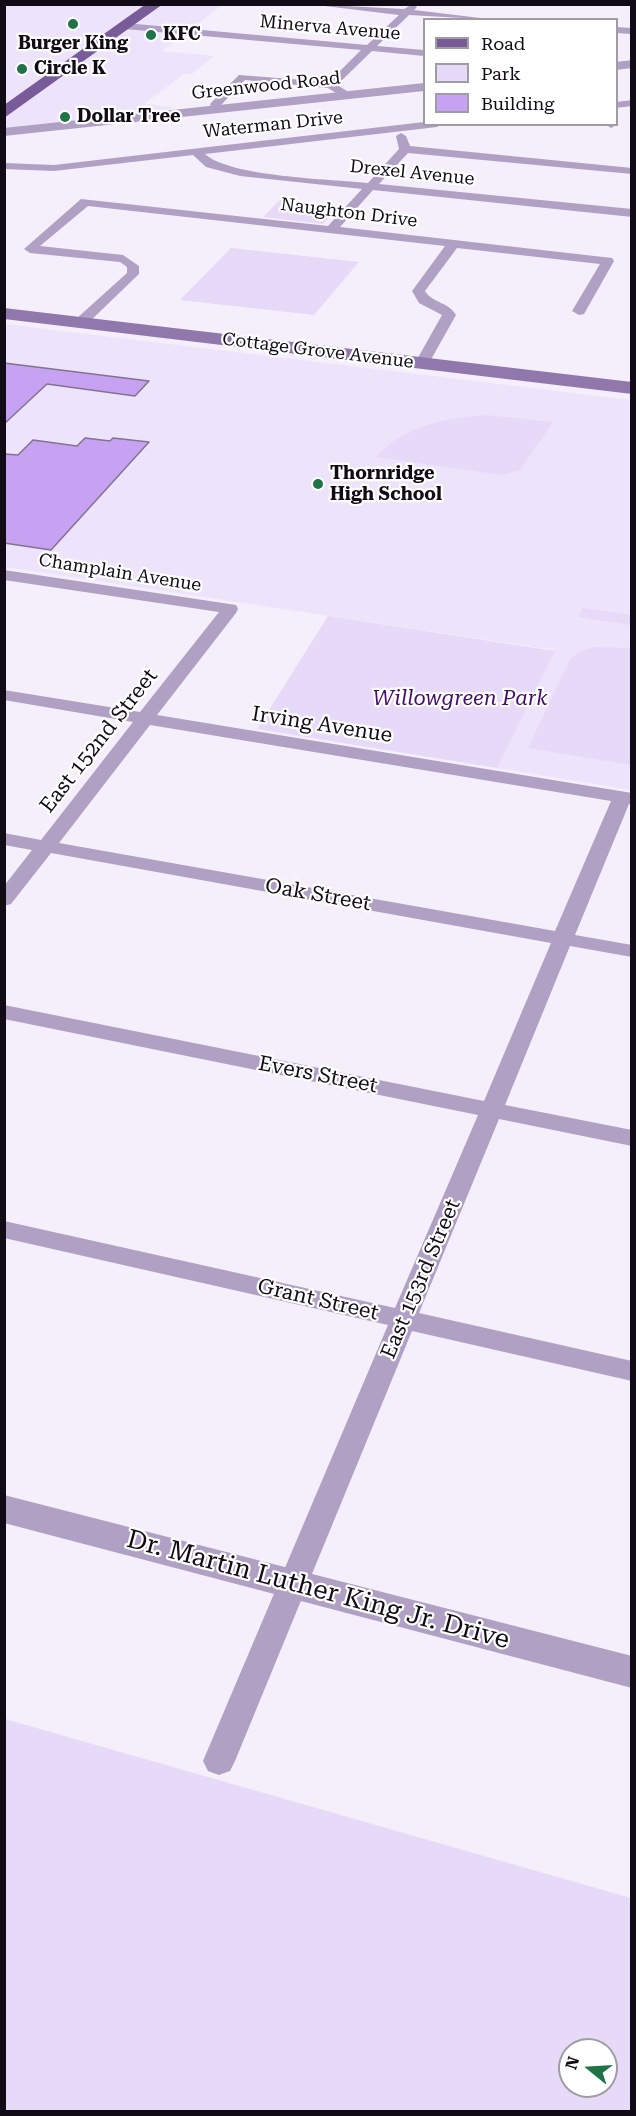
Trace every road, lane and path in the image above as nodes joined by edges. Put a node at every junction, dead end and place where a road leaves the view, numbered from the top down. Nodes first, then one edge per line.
1 (156, 4) edge
2 (312, 4) edge
3 (411, 8) edge
4 (479, 18) edge
5 (125, 26) junction
6 (369, 48) junction
7 (423, 53) edge
8 (331, 85) junction
9 (423, 87) edge
10 (348, 96) junction
11 (217, 109) junction
12 (4, 113) edge
13 (423, 126) edge
14 (397, 129) junction
15 (4, 132) edge
16 (405, 149) junction
17 (196, 152) junction
18 (4, 166) edge
19 (632, 171) edge
20 (370, 186) junction
21 (632, 213) edge
22 (332, 228) junction
23 (453, 244) junction
24 (579, 311) dead end
25 (4, 313) edge
26 (81, 322) junction
27 (422, 363) junction
28 (632, 388) edge
29 (4, 575) edge
30 (230, 609) joint
31 (4, 695) edge
32 (145, 718) junction
33 (627, 798) edge
34 (4, 839) edge
35 (46, 846) junction
36 (4, 900) edge
37 (564, 939) junction
38 (632, 951) edge
39 (4, 1012) edge
40 (492, 1110) junction
41 (632, 1138) edge
42 (4, 1229) edge
43 (404, 1319) junction
44 (632, 1371) edge
45 (4, 1509) edge
46 (292, 1584) junction
47 (632, 1672) edge
48 (219, 1761) dead end

1 - 5 main road
2 - 3 street
3 - 4 street
3 - 6 street
5 - 6 street, Minerva Avenue
5 - 12 main road
6 - 7 street, Minerva Avenue
6 - 8 street
8 - 10 street
8 - 11 street
9 - 10 street, Greenwood Road
10 - 11 street, Greenwood Road
11 - 15 street, Greenwood Road
13 - 14 street, Waterman Drive
14 - 16 street
14 - 17 street, Waterman Drive
16 - 19 street
16 - 20 street
17 - 18 street, Waterman Drive
17 - 20 street, Drexel Avenue
20 - 21 street, Drexel Avenue
20 - 22 street
22 - 23 street, Naughton Drive
22 - 26 street, Naughton Drive
23 - 24 street, Naughton Drive
23 - 27 street
25 - 26 main road, Cottage Grove Avenue
26 - 27 main road, Cottage Grove Avenue
27 - 28 main road, Cottage Grove Avenue
29 - 30 street, Champlain Avenue
30 - 32 street, East 152nd Street
31 - 32 street, Irving Avenue
32 - 33 street, Irving Avenue
32 - 35 street, East 152nd Street
33 - 37 street, East 153rd Street
34 - 35 street, Oak Street
35 - 36 street, East 152nd Street
35 - 37 street, Oak Street
37 - 38 street, Oak Street
37 - 40 street, East 153rd Street
39 - 40 street, Evers Street
40 - 41 street, Evers Street
40 - 43 street, East 153rd Street
42 - 43 street, Grant Street
43 - 44 street, Grant Street
43 - 46 street, East 153rd Street
45 - 46 street, Dr. Martin Luther King Jr. Drive
46 - 47 street, Dr. Martin Luther King Jr. Drive
46 - 48 street, East 153rd Street

